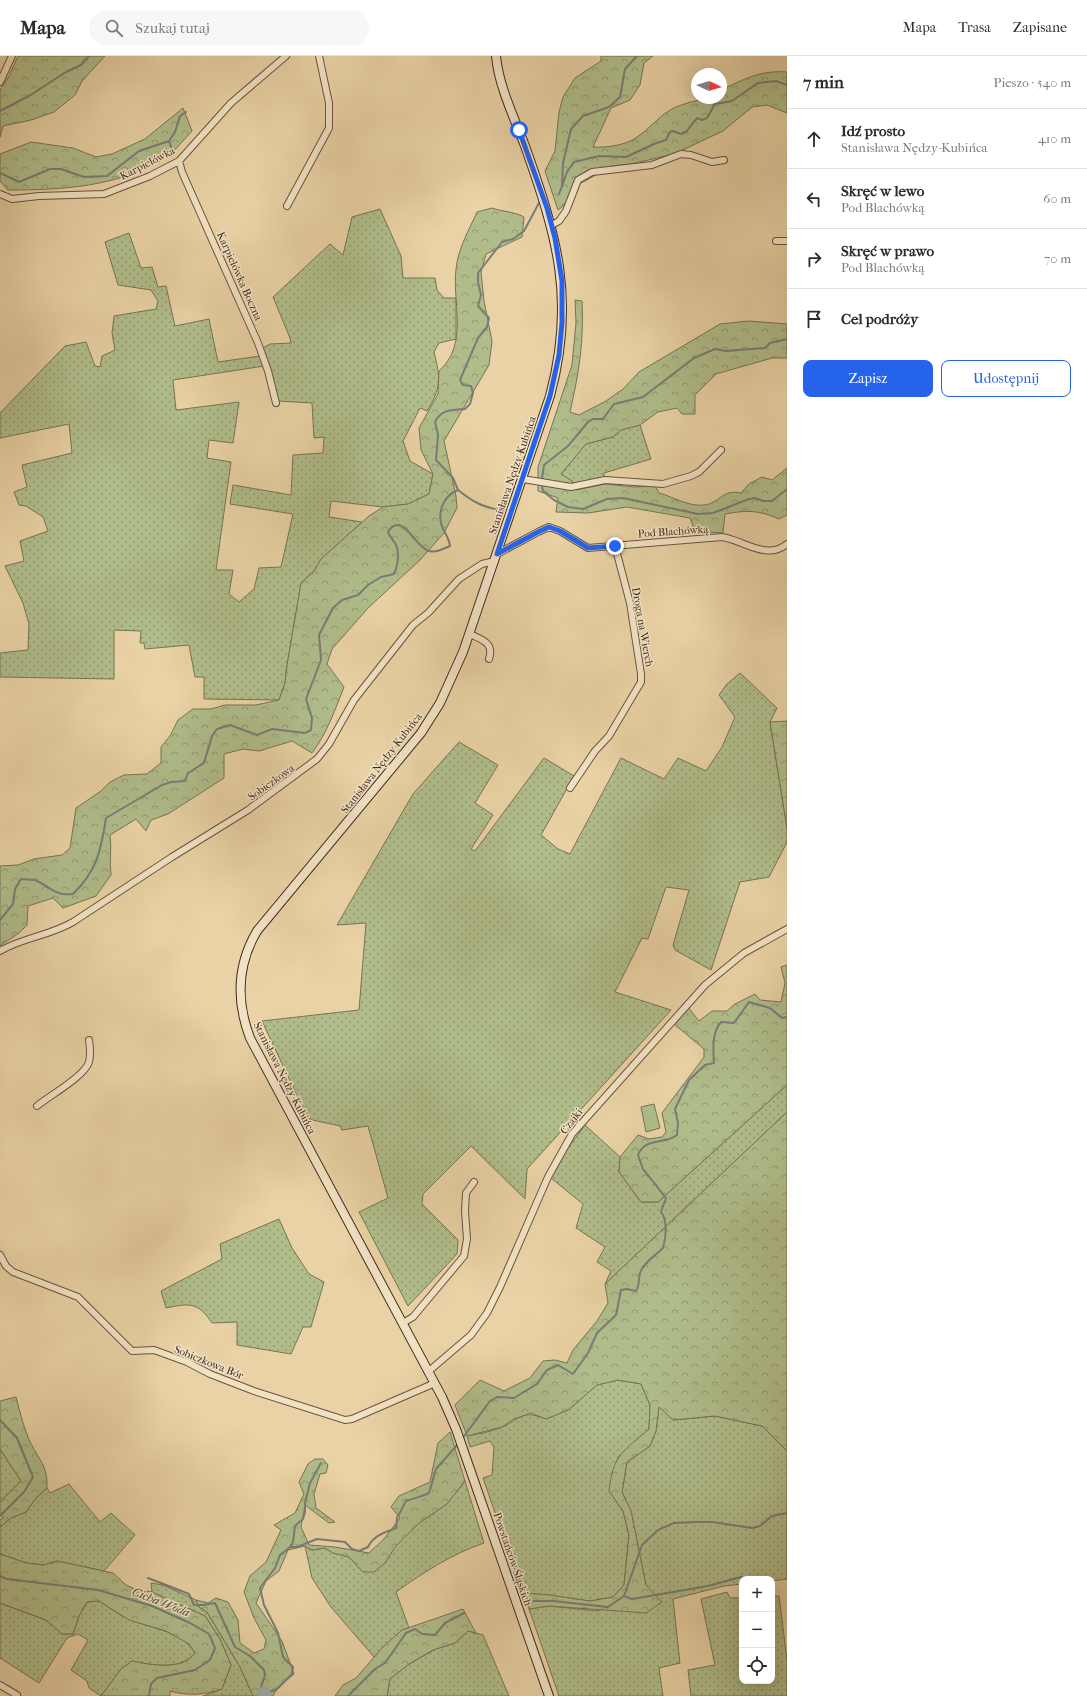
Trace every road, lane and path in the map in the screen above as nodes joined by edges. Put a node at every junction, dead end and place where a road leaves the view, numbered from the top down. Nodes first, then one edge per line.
1 (12, 56) edge
2 (286, 56) edge
3 (318, 56) edge
4 (496, 56) edge
5 (0, 82) edge
6 (724, 160) dead end
7 (179, 161) junction
8 (1, 197) edge
9 (286, 206) dead end
10 (552, 225) junction
11 (776, 241) dead end
12 (787, 241) edge
13 (276, 402) dead end
14 (721, 450) dead end
15 (523, 479) junction
16 (787, 544) edge
17 (615, 546) junction
18 (496, 558) junction
19 (470, 634) junction
20 (488, 659) dead end
21 (570, 788) dead end
22 (787, 929) edge
23 (0, 951) edge
24 (89, 1040) dead end
25 (37, 1106) dead end
26 (474, 1182) dead end
27 (0, 1255) edge
28 (403, 1323) junction
29 (429, 1371) junction
30 (435, 1383) junction
31 (456, 1429) joint
32 (0, 1685) edge
33 (17, 1695) edge
34 (549, 1696) edge

1 - 5 street
2 - 7 street, Karpielówka
3 - 9 street
4 - 10 street, Stanisława Nędzy-Kubińca
6 - 10 street
7 - 8 street, Karpielówka
7 - 13 street, Karpielówka Boczna
10 - 15 street, Stanisława Nędzy-Kubińca
11 - 12 street
14 - 15 street
15 - 18 street, Stanisława Nędzy-Kubińca
16 - 17 street, Pod Blachówką
17 - 18 street, Pod Blachówką
17 - 21 street, Droga na Wierch
18 - 19 street, Stanisława Nędzy-Kubińca
18 - 23 street, Sobiczkowa
19 - 20 street
19 - 28 street, Stanisława Nędzy-Kubińca
22 - 29 street, Czajki
24 - 25 street
26 - 28 street
27 - 30 street, Sobiczkowa Bór
28 - 29 street, Stanisława Nędzy-Kubińca
29 - 30 street, Stanisława Nędzy-Kubińca
30 - 31 street, Stanisława Nędzy-Kubińca
31 - 34 street, Powstańców Śląskich
32 - 33 street

